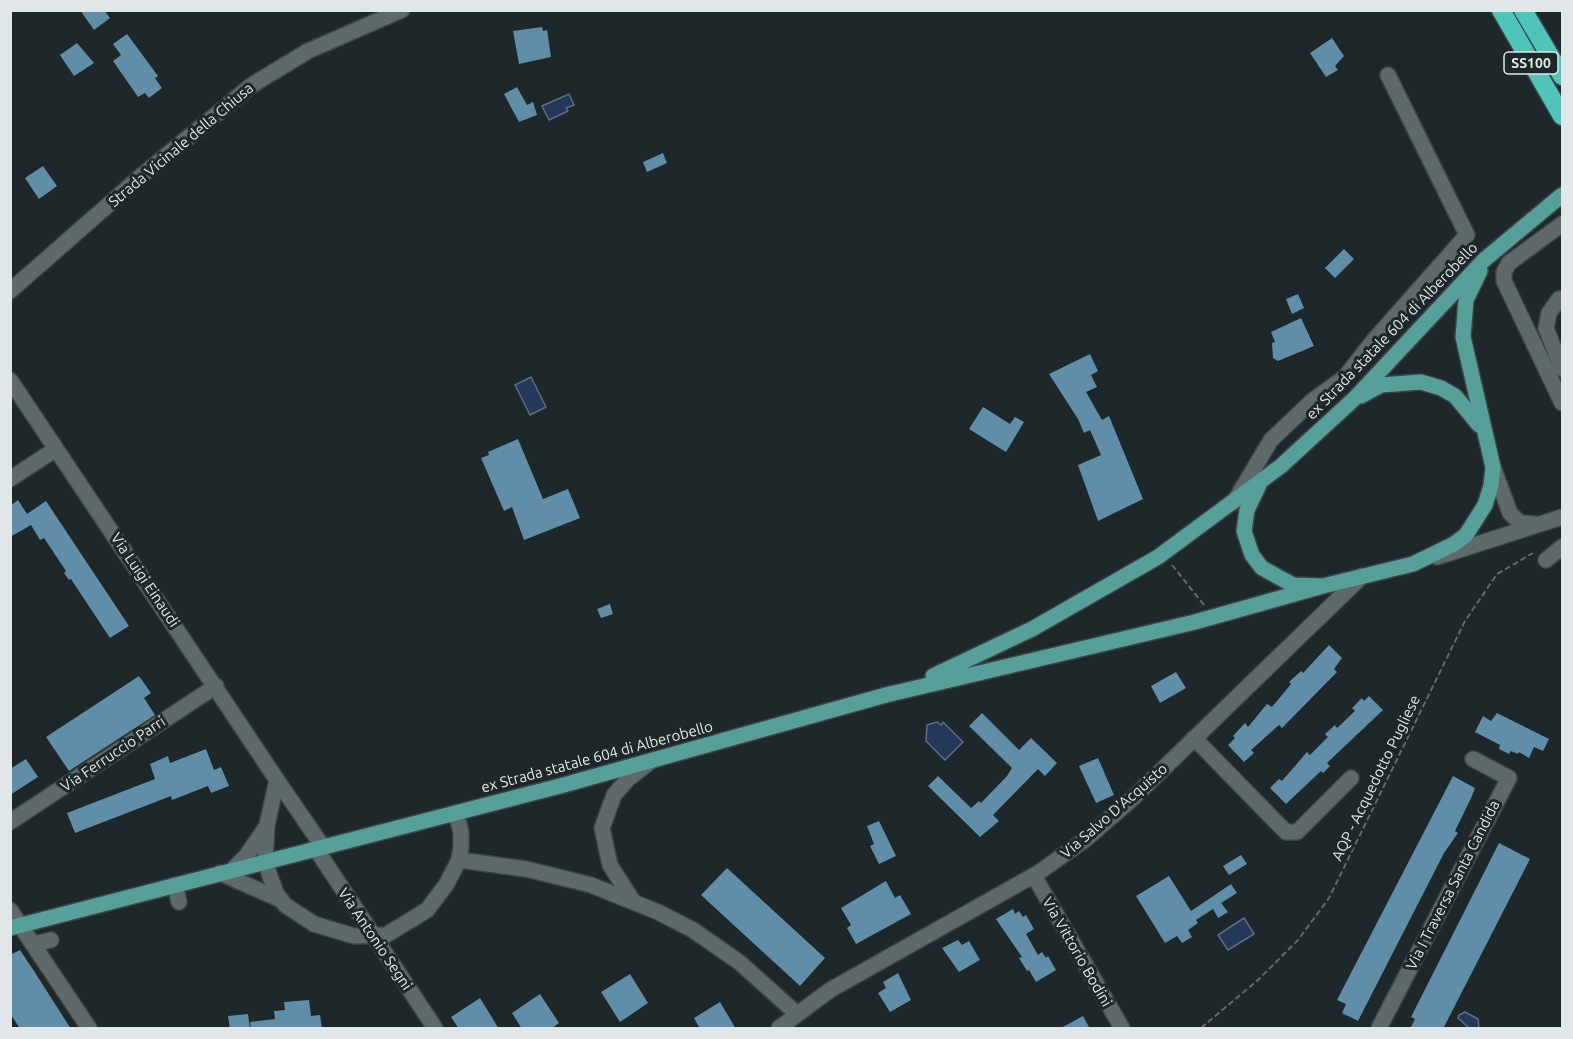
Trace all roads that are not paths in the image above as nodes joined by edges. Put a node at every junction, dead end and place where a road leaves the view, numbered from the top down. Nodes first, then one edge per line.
1 (402, 10) edge
2 (1501, 10) edge
3 (1523, 10) edge
4 (1538, 10) edge
5 (1563, 55) edge
6 (1388, 75) dead end
7 (1563, 76) edge
8 (1563, 116) edge
9 (1563, 195) edge
10 (1563, 224) edge
11 (1521, 227) junction
12 (10, 291) edge
13 (1563, 299) edge
14 (1563, 369) edge
15 (10, 380) edge
16 (1354, 399) junction
17 (1563, 403) edge
18 (1484, 432) junction
19 (56, 449) junction
20 (1493, 467) junction
21 (10, 479) edge
22 (1261, 481) junction
23 (1234, 502) junction
24 (1563, 517) edge
25 (1546, 522) junction
26 (1563, 547) edge
27 (1543, 554) road end
28 (1413, 564) junction
29 (1362, 576) junction
30 (1323, 586) junction
31 (216, 686) junction
32 (886, 695) junction
33 (1194, 738) junction
34 (1473, 759) dead end
35 (650, 762) junction
36 (1350, 778) dead end
37 (277, 780) junction
38 (456, 813) junction
39 (10, 822) edge
40 (267, 825) junction
41 (320, 848) junction
42 (459, 860) junction
43 (266, 862) junction
44 (226, 872) junction
45 (1034, 876) junction
46 (175, 885) junction
47 (282, 900) junction
48 (633, 901) junction
49 (178, 902) dead end
50 (10, 910) edge
51 (16, 927) edge
52 (374, 938) junction
53 (796, 1013) junction
54 (88, 1029) edge
55 (435, 1029) edge
56 (779, 1029) edge
57 (1122, 1029) edge
58 (1379, 1029) edge

1 - 12 street, Strada Vicinale della Chiusa
2 - 8 highway, SS100
3 - 7 highway, SS100
4 - 5 highway, SS100
6 - 23 street
9 - 11 main road, ex Strada statale 604 di Alberobello
10 - 17 street
11 - 16 main road, ex Strada statale 604 di Alberobello
11 - 18 main road, ex Strada statale 604 di Alberobello
13 - 14 street
15 - 19 street, Via Luigi Einaudi
16 - 18 main road
16 - 22 main road, ex Strada statale 604 di Alberobello
18 - 20 main road, ex Strada statale 604 di Alberobello
19 - 21 street
19 - 31 street, Via Luigi Einaudi
20 - 25 street
20 - 28 main road, ex Strada statale 604 di Alberobello
22 - 23 main road, ex Strada statale 604 di Alberobello
22 - 30 main road
23 - 32 main road, ex Strada statale 604 di Alberobello
24 - 25 street
25 - 28 street
26 - 27 street
28 - 29 main road, ex Strada statale 604 di Alberobello
29 - 30 main road, ex Strada statale 604 di Alberobello
29 - 33 street, Via Salvo D'Acquisto
30 - 32 main road, ex Strada statale 604 di Alberobello
31 - 37 street, Via Luigi Einaudi
31 - 39 street, Via Ferruccio Parri
32 - 35 main road, ex Strada statale 604 di Alberobello
33 - 36 street
33 - 45 street, Via Salvo D'Acquisto
34 - 58 street, Via I Traversa Santa Candida
35 - 38 main road, ex Strada statale 604 di Alberobello
35 - 48 street
37 - 40 street
37 - 41 street, Via Luigi Einaudi
38 - 41 main road, ex Strada statale 604 di Alberobello
38 - 42 street
40 - 43 street
40 - 44 street
41 - 43 main road, ex Strada statale 604 di Alberobello
41 - 52 street, Via Antonio Segni
42 - 48 street
42 - 52 street
43 - 44 main road, ex Strada statale 604 di Alberobello
43 - 47 street
44 - 46 main road, ex Strada statale 604 di Alberobello
44 - 47 street
45 - 53 street, Via Salvo D'Acquisto
45 - 57 street, Via Vittorio Bodini
46 - 49 street
46 - 51 main road, ex Strada statale 604 di Alberobello
47 - 52 street
48 - 53 street
50 - 51 street
51 - 54 street
52 - 55 street, Via Antonio Segni
53 - 56 street, Via Salvo D'Acquisto

